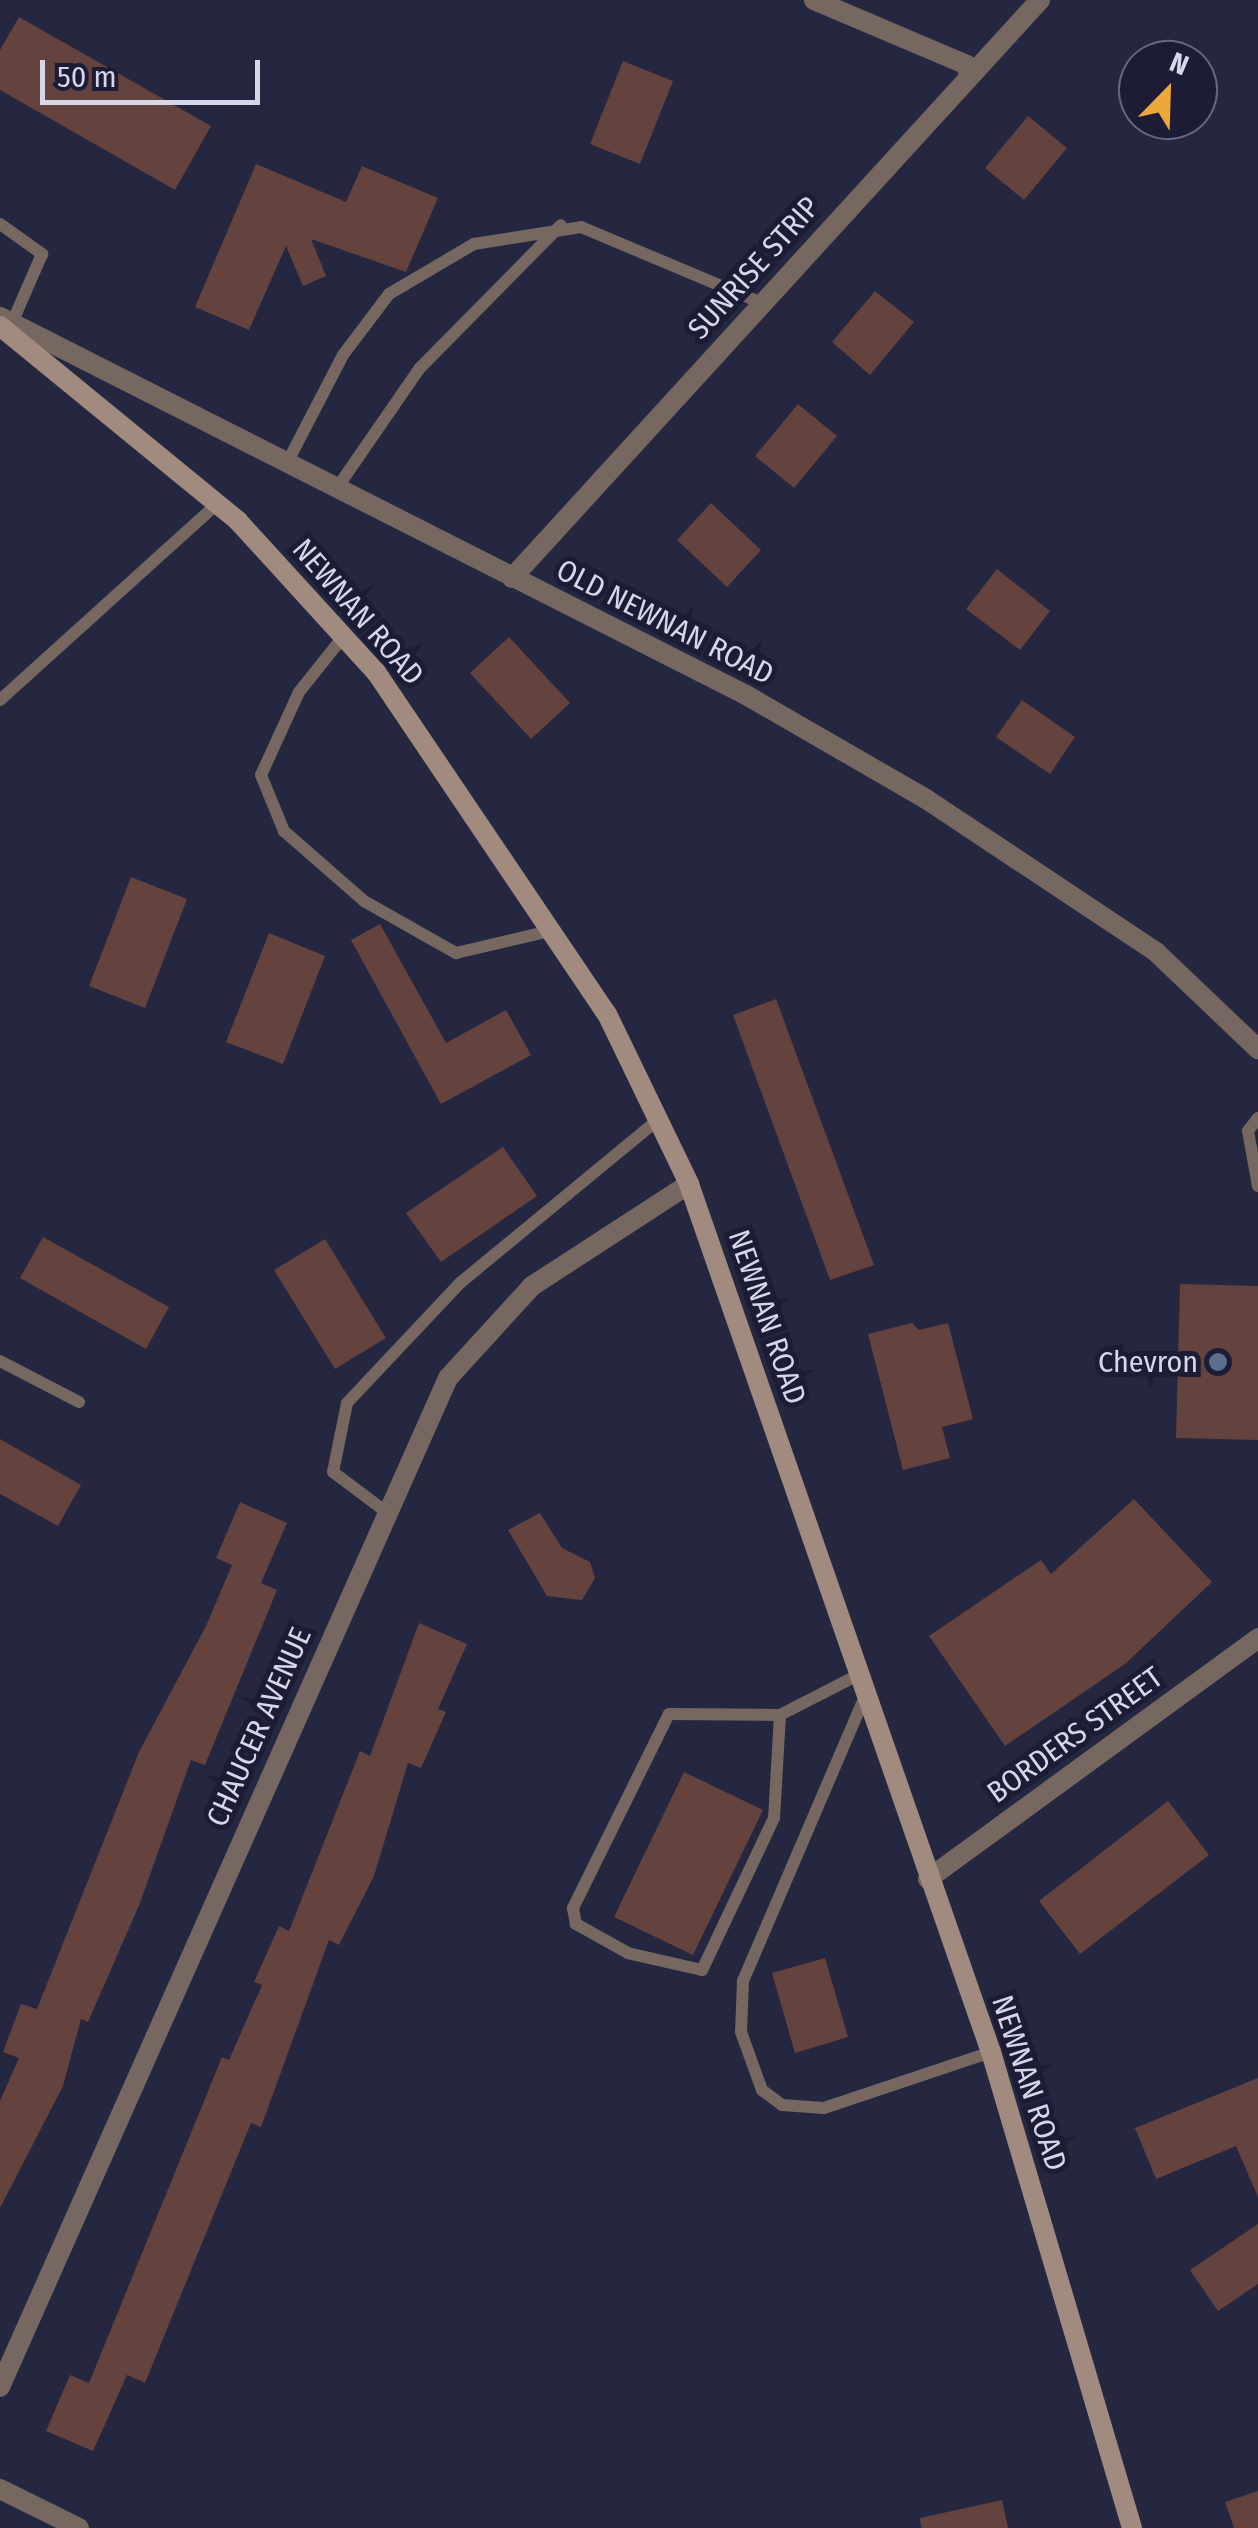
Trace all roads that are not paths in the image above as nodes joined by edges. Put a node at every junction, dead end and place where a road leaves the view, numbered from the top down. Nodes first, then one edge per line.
1 (814, 0) edge
2 (1040, 0) edge
3 (969, 77) junction
4 (0, 224) edge
5 (562, 224) junction
6 (762, 303) junction
7 (5, 325) edge
8 (287, 463) junction
9 (337, 488) junction
10 (218, 503) junction
11 (512, 578) junction
12 (343, 637) junction
13 (0, 700) edge
14 (556, 929) junction
15 (1258, 1050) edge
16 (1258, 1118) edge
17 (659, 1119) junction
18 (690, 1184) junction
19 (1258, 1186) edge
20 (0, 1361) edge
21 (79, 1402) dead end
22 (385, 1511) junction
23 (1258, 1638) edge
24 (854, 1676) junction
25 (863, 1700) junction
26 (780, 1715) junction
27 (928, 1879) junction
28 (991, 2052) junction
29 (0, 2387) edge
30 (0, 2490) edge
31 (79, 2528) edge
32 (1132, 2528) edge

1 - 3 street
2 - 3 street, SUNRISE STRIP
3 - 6 street, SUNRISE STRIP
4 - 7 lane
5 - 6 lane
5 - 8 lane
5 - 9 lane
6 - 11 street, SUNRISE STRIP
7 - 8 street, OLD NEWNAN ROAD
7 - 10 main road, NEWNAN ROAD
8 - 9 street, OLD NEWNAN ROAD
9 - 11 street, OLD NEWNAN ROAD
10 - 12 main road, NEWNAN ROAD
10 - 13 lane
11 - 15 street, OLD NEWNAN ROAD
12 - 14 main road, NEWNAN ROAD
12 - 14 lane
14 - 17 main road, NEWNAN ROAD
16 - 19 lane
17 - 18 main road, NEWNAN ROAD
17 - 22 lane
18 - 22 street, CHAUCER AVENUE
18 - 24 main road, NEWNAN ROAD
20 - 21 lane
22 - 29 street, CHAUCER AVENUE
23 - 27 street, BORDERS STREET
24 - 25 main road, NEWNAN ROAD
24 - 26 lane
25 - 27 main road, NEWNAN ROAD
25 - 28 lane
26 - 26 lane
27 - 28 main road, NEWNAN ROAD
28 - 32 main road, NEWNAN ROAD
30 - 31 street

